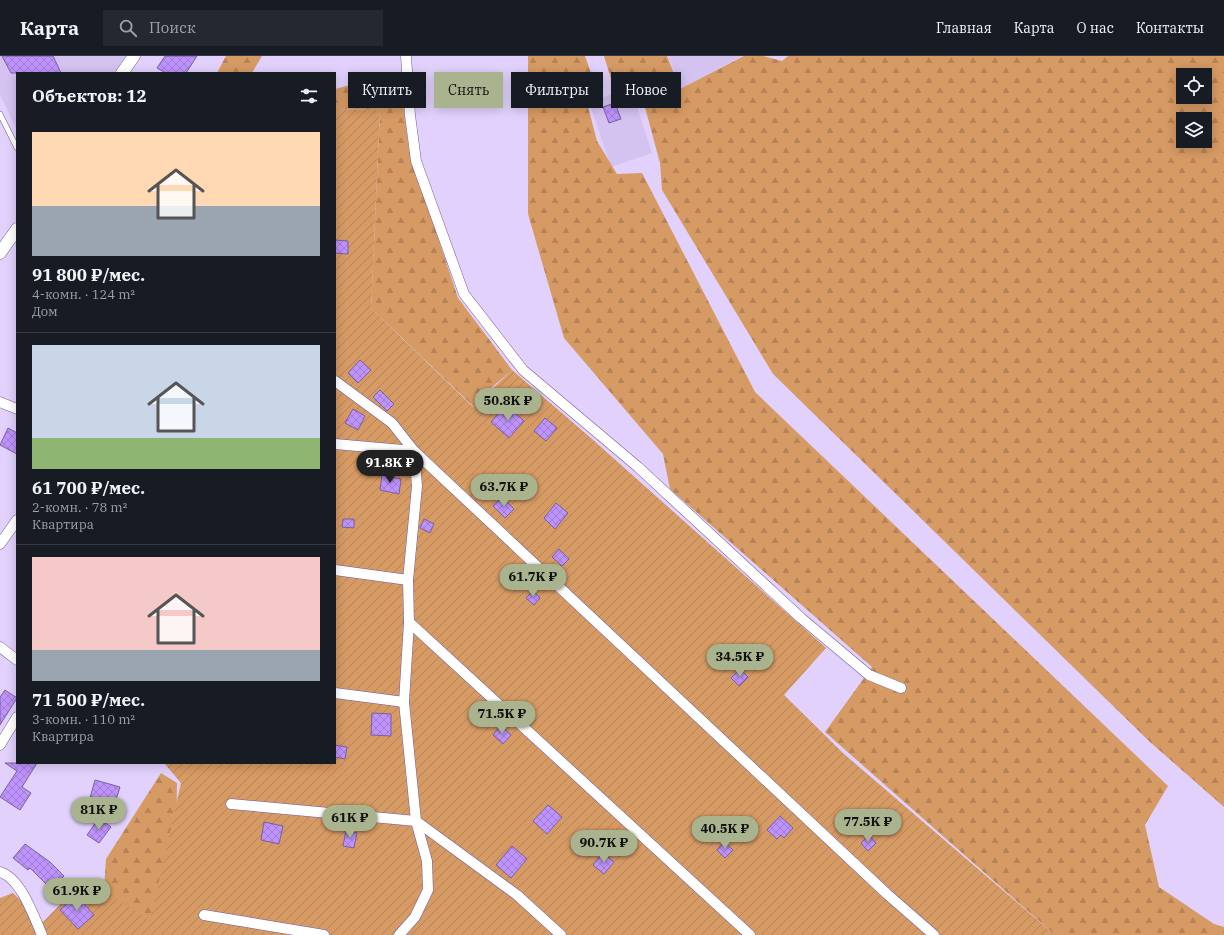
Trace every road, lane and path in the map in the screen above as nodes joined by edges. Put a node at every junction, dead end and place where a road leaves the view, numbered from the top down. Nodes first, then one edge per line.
1 (134, 56) edge
2 (406, 56) edge
3 (123, 72) edge
4 (0, 114) edge
5 (16, 146) edge
6 (16, 230) edge
7 (0, 253) edge
8 (336, 382) edge
9 (0, 402) edge
10 (16, 409) edge
11 (336, 444) edge
12 (414, 451) junction
13 (16, 521) edge
14 (0, 544) edge
15 (336, 570) edge
16 (408, 580) junction
17 (409, 622) junction
18 (0, 647) edge
19 (16, 659) edge
20 (901, 688) dead end
21 (336, 693) edge
22 (404, 702) junction
23 (16, 719) edge
24 (0, 745) edge
25 (231, 804) dead end
26 (416, 820) junction
27 (0, 872) edge
28 (204, 915) dead end
29 (42, 935) edge
30 (324, 935) edge
31 (399, 935) edge
32 (561, 935) edge
33 (750, 935) edge
34 (934, 935) edge

1 - 3 street
2 - 20 street
4 - 5 lane
6 - 7 street
8 - 12 street
9 - 10 street
11 - 12 street
12 - 16 street
12 - 34 street
13 - 14 street
15 - 16 street
16 - 17 street
17 - 22 street
17 - 33 street
18 - 19 street
21 - 22 street
22 - 26 street
23 - 24 street
25 - 26 street
26 - 31 street
26 - 32 street
27 - 29 street
28 - 30 street

